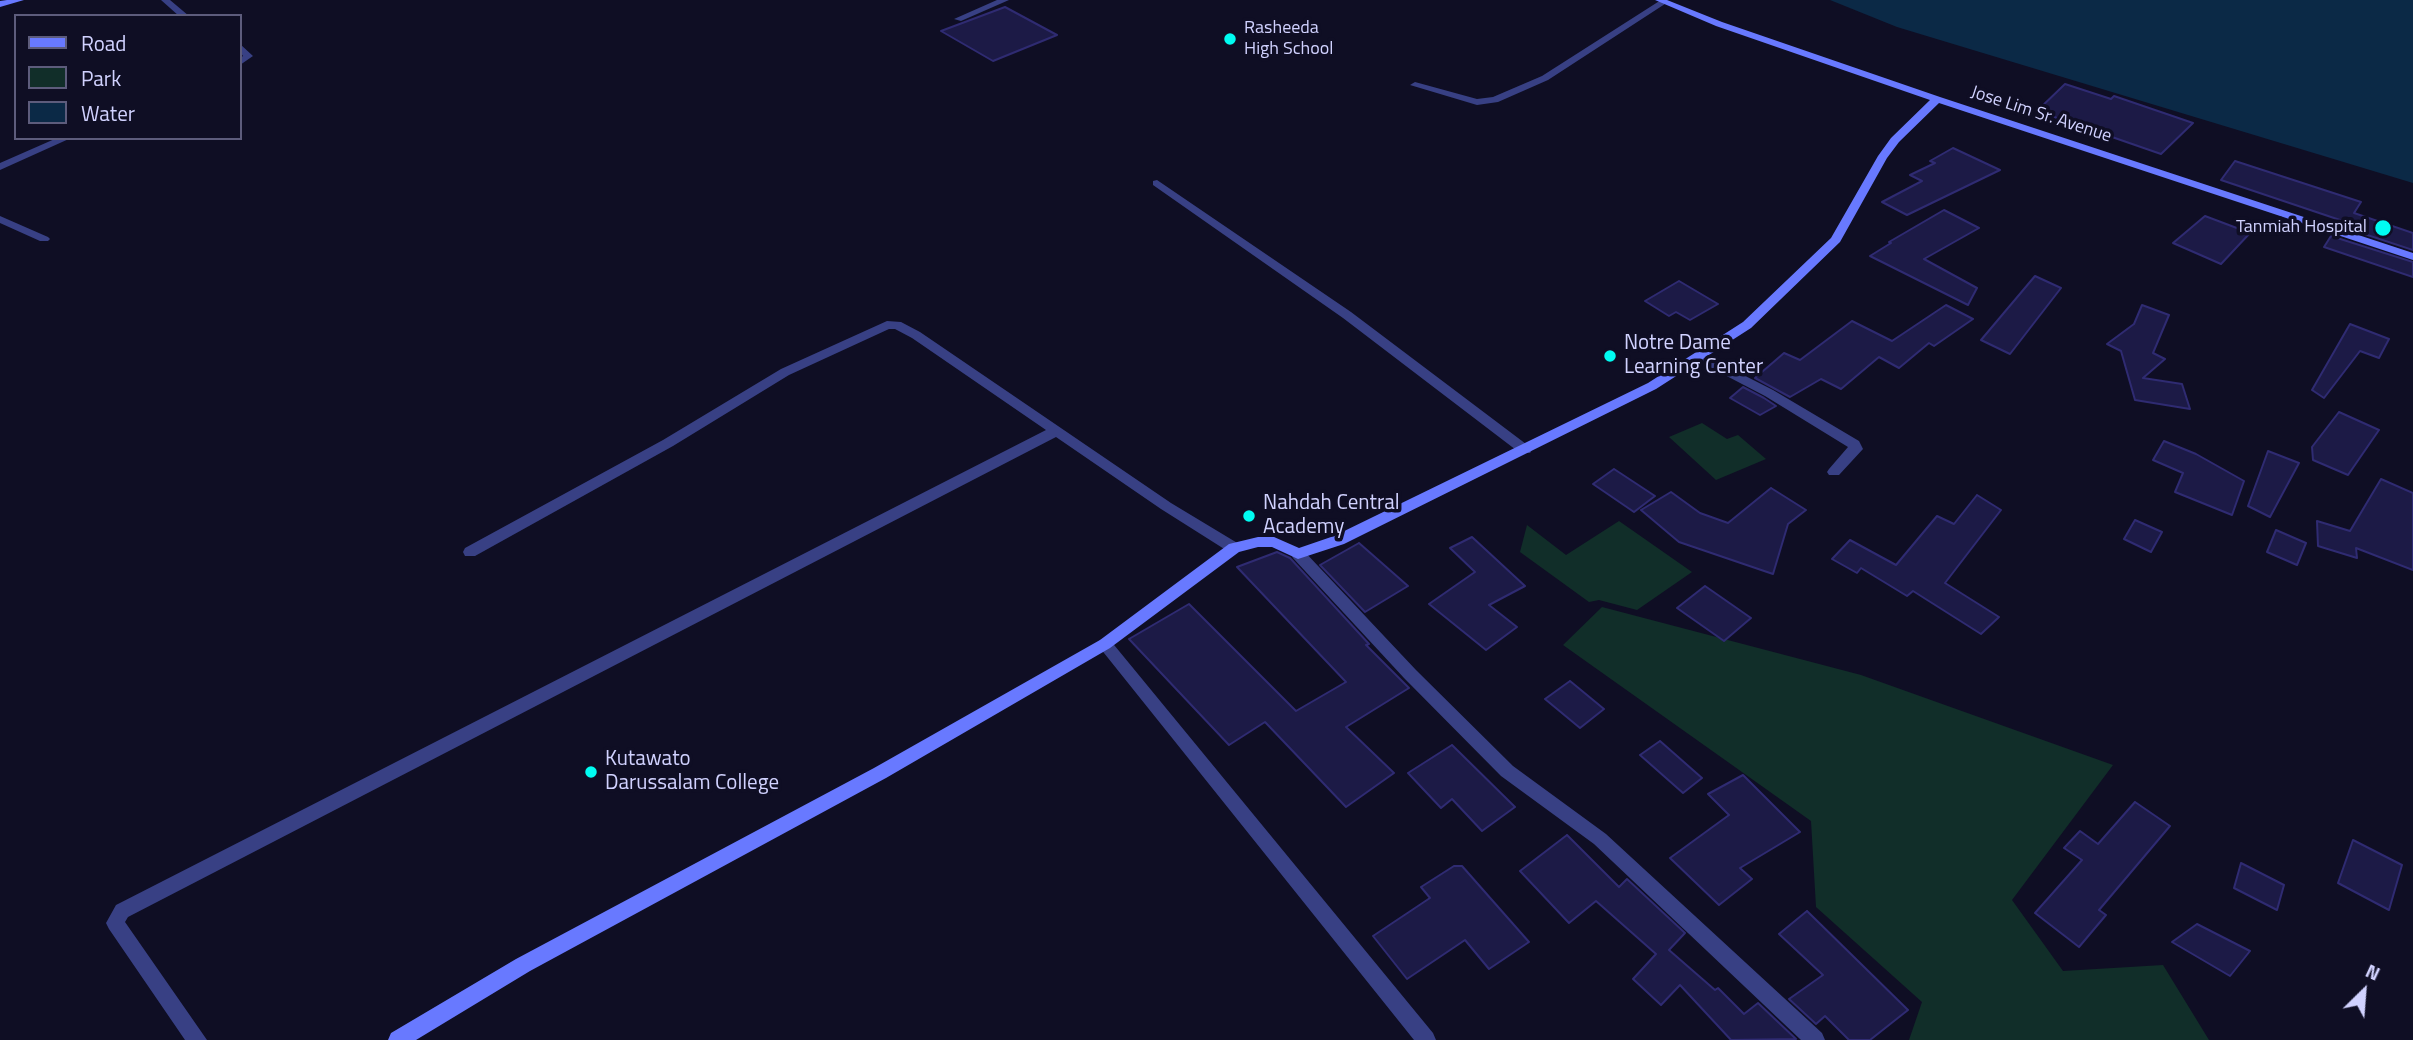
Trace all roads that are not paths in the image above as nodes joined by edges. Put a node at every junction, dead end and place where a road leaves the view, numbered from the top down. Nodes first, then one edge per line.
1 (20, 0) edge
2 (165, 0) edge
3 (1005, 0) edge
4 (1661, 1) edge
5 (0, 4) edge
6 (182, 14) edge
7 (958, 19) dead end
8 (1415, 85) dead end
9 (1937, 99) junction
10 (61, 140) edge
11 (0, 167) edge
12 (1157, 183) dead end
13 (0, 219) edge
14 (44, 239) dead end
15 (2413, 257) edge
16 (1700, 357) junction
17 (1058, 430) junction
18 (1525, 450) junction
19 (1834, 472) dead end
20 (1234, 548) junction
21 (470, 552) dead end
22 (1298, 554) junction
23 (1105, 644) junction
24 (197, 1040) edge
25 (398, 1040) edge
26 (1426, 1040) edge
27 (1815, 1040) edge

1 - 5 street
2 - 6 street
3 - 7 street
4 - 8 street
4 - 9 street, Jose Lim Sr. Avenue
9 - 15 street, Jose Lim Sr. Avenue
9 - 16 street
10 - 11 street
12 - 18 street
13 - 14 street
16 - 18 street
16 - 19 street
17 - 20 street
17 - 21 street
17 - 24 street
18 - 22 street
20 - 22 street
20 - 23 street
22 - 27 street
23 - 25 street
23 - 26 street

